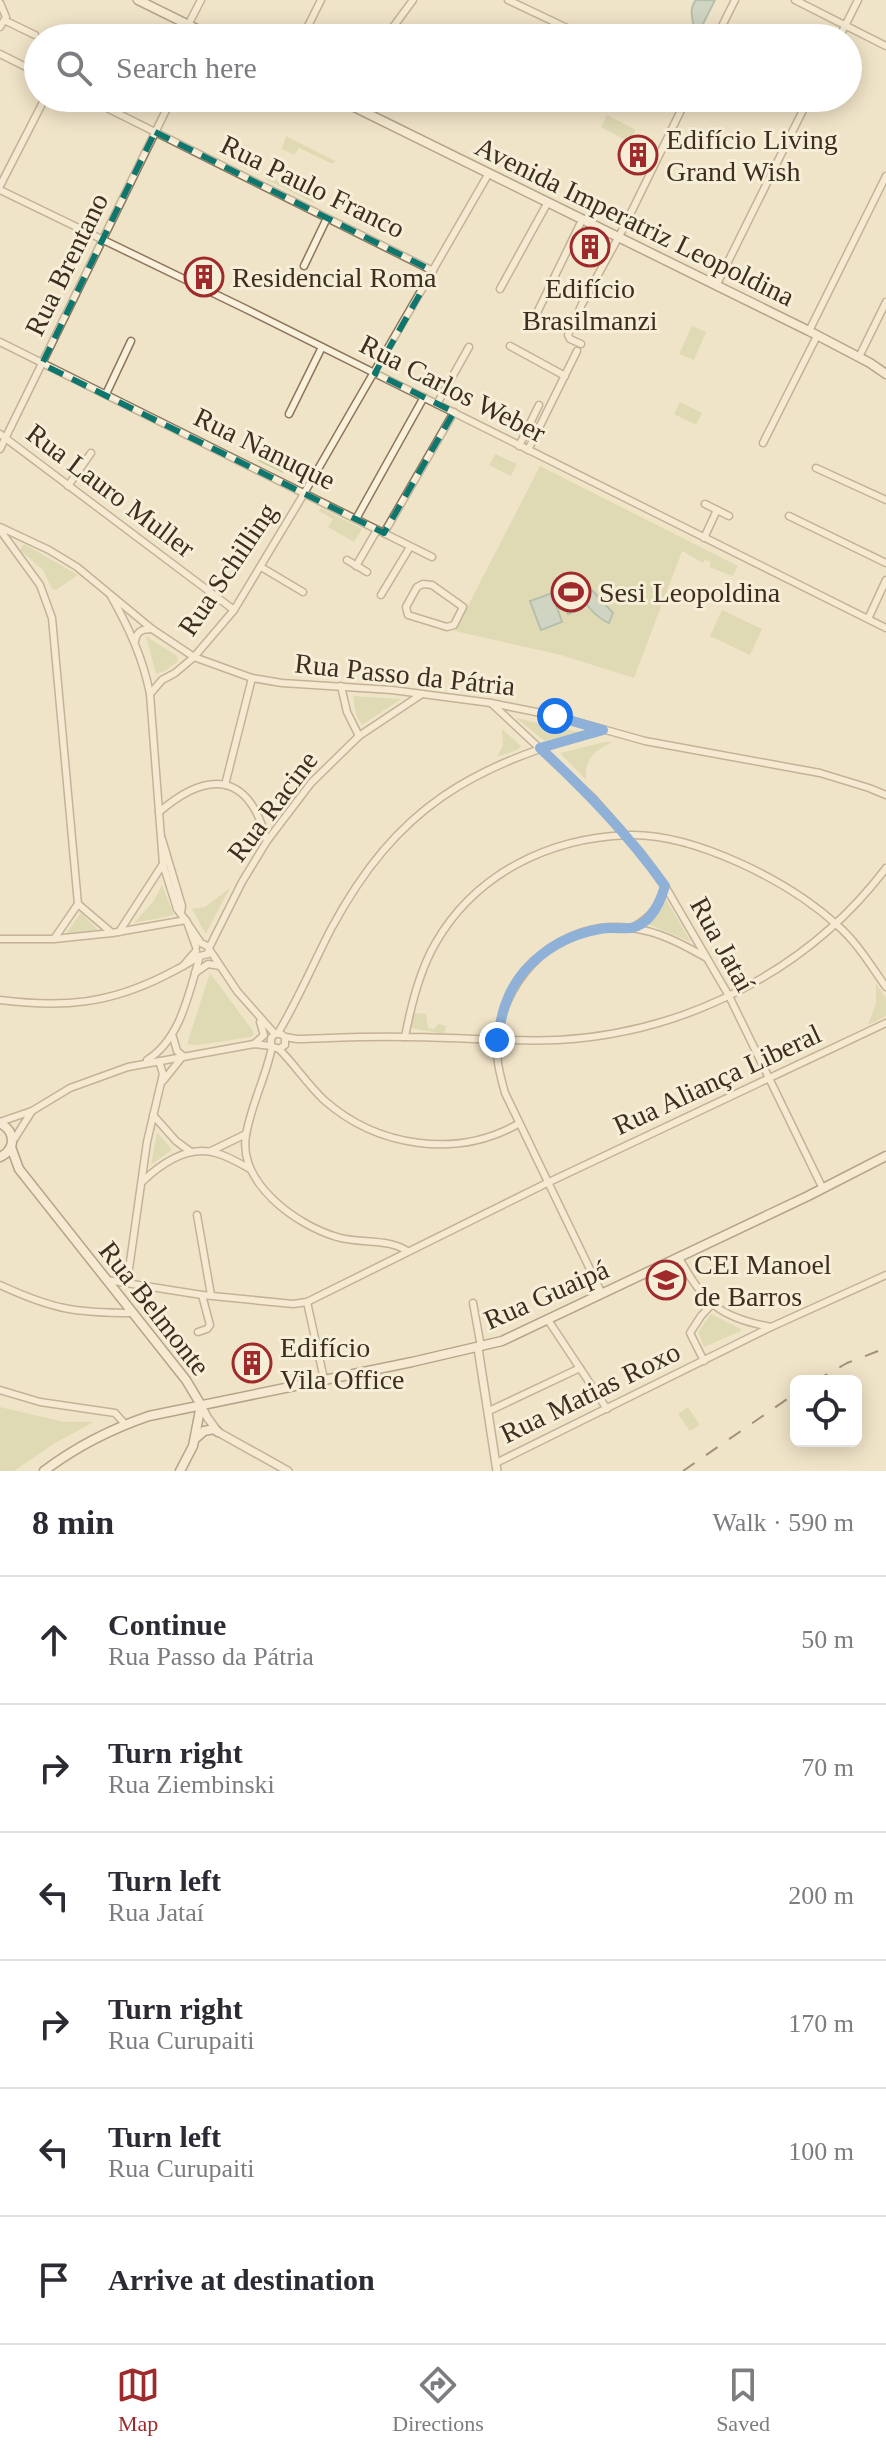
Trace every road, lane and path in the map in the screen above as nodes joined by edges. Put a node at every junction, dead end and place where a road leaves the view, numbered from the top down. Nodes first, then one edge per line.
1 (138, 0) edge
2 (201, 0) edge
3 (321, 0) edge
4 (413, 0) edge
5 (508, 0) edge
6 (735, 0) edge
7 (795, 0) edge
8 (858, 0) edge
9 (0, 3) edge
10 (3, 24) edge
11 (186, 24) edge
12 (189, 24) edge
13 (309, 24) edge
14 (395, 24) edge
15 (559, 24) edge
16 (723, 24) edge
17 (843, 24) edge
18 (846, 24) edge
19 (24, 31) edge
20 (862, 34) edge
21 (886, 46) edge
22 (0, 54) edge
23 (24, 66) edge
24 (38, 112) edge
25 (115, 112) edge
26 (165, 112) edge
27 (365, 112) edge
28 (680, 112) edge
29 (802, 112) edge
30 (155, 132) junction
31 (489, 173) junction
32 (886, 176) edge
33 (0, 188) edge
34 (548, 202) junction
35 (327, 218) junction
36 (582, 220) junction
37 (618, 237) junction
38 (101, 241) junction
39 (304, 266) dead end
40 (433, 271) junction
41 (716, 286) junction
42 (500, 289) dead end
43 (886, 302) edge
44 (533, 321) dead end
45 (813, 334) junction
46 (131, 341) dead end
47 (0, 342) edge
48 (510, 346) dead end
49 (322, 347) junction
50 (469, 347) dead end
51 (859, 357) junction
52 (870, 363) junction
53 (42, 364) junction
54 (886, 367) edge
55 (374, 373) junction
56 (886, 374) edge
57 (565, 376) junction
58 (106, 394) junction
59 (424, 397) junction
60 (437, 404) junction
61 (539, 405) dead end
62 (454, 412) junction
63 (289, 414) dead end
64 (3, 436) edge
65 (763, 443) dead end
66 (519, 446) junction
67 (0, 449) edge
68 (528, 450) junction
69 (91, 453) dead end
70 (816, 468) dead end
71 (68, 486) junction
72 (304, 492) junction
73 (886, 500) edge
74 (705, 504) dead end
75 (717, 510) junction
76 (729, 516) dead end
77 (789, 516) dead end
78 (356, 519) junction
79 (0, 529) edge
80 (381, 531) junction
81 (704, 538) junction
82 (410, 547) junction
83 (432, 557) dead end
84 (347, 560) dead end
85 (886, 563) edge
86 (356, 566) junction
87 (261, 567) junction
88 (367, 572) dead end
89 (886, 580) edge
90 (438, 588) joint
91 (303, 592) dead end
92 (110, 593) junction
93 (381, 595) dead end
94 (234, 610) junction
95 (868, 619) junction
96 (886, 628) edge
97 (152, 629) junction
98 (135, 641) junction
99 (194, 657) junction
100 (146, 672) junction
101 (252, 678) junction
102 (162, 680) junction
103 (341, 686) junction
104 (150, 694) junction
105 (422, 694) junction
106 (491, 703) junction
107 (603, 730) junction
108 (359, 736) junction
109 (540, 748) junction
110 (225, 785) junction
111 (886, 795) edge
112 (159, 812) junction
113 (627, 835) junction
114 (162, 839) junction
115 (267, 841) junction
116 (163, 864) junction
117 (886, 868) edge
118 (155, 878) junction
119 (166, 878) junction
120 (665, 886) junction
121 (78, 904) junction
122 (184, 917) junction
123 (837, 924) junction
124 (632, 928) junction
125 (116, 932) junction
126 (0, 939) edge
127 (54, 939) junction
128 (202, 949) junction
129 (708, 958) junction
130 (220, 966) junction
131 (195, 973) junction
132 (886, 987) edge
133 (729, 996) junction
134 (0, 1000) edge
135 (256, 1014) junction
136 (886, 1023) edge
137 (173, 1037) junction
138 (405, 1037) junction
139 (497, 1040) junction
140 (279, 1042) junction
141 (254, 1044) junction
142 (183, 1056) junction
143 (159, 1061) junction
144 (144, 1062) junction
145 (768, 1079) junction
146 (161, 1083) junction
147 (32, 1111) junction
148 (153, 1115) junction
149 (0, 1122) edge
150 (518, 1124) junction
151 (246, 1134) junction
152 (12, 1144) junction
153 (211, 1151) junction
154 (191, 1152) junction
155 (886, 1156) edge
156 (0, 1157) edge
157 (250, 1169) junction
158 (141, 1182) junction
159 (547, 1183) junction
160 (823, 1189) junction
161 (197, 1215) dead end
162 (407, 1251) junction
163 (679, 1258) junction
164 (886, 1275) edge
165 (106, 1280) junction
166 (127, 1283) junction
167 (0, 1285) edge
168 (602, 1294) junction
169 (118, 1295) junction
170 (202, 1295) junction
171 (211, 1295) junction
172 (307, 1302) junction
173 (473, 1303) dead end
174 (712, 1304) junction
175 (132, 1313) junction
176 (548, 1320) junction
177 (771, 1327) junction
178 (198, 1332) dead end
179 (479, 1348) junction
180 (704, 1361) junction
181 (580, 1368) junction
182 (324, 1379) junction
183 (0, 1390) edge
184 (201, 1405) junction
185 (607, 1409) junction
186 (489, 1411) junction
187 (125, 1424) junction
188 (218, 1432) junction
189 (195, 1438) junction
190 (497, 1467) edge
191 (44, 1471) edge
192 (180, 1471) edge
193 (288, 1471) edge

1 - 11 main road
2 - 12 street
3 - 13 street
4 - 14 street
5 - 15 street
6 - 16 street
7 - 17 street
8 - 18 street
9 - 10 street
10 - 19 street
20 - 21 street
22 - 23 street
24 - 33 street
25 - 30 street, Rua Paulo Franco
26 - 30 street, Rua Brentano
27 - 31 main road, Avenida Imperatriz Leopoldina
28 - 37 street
29 - 41 street
30 - 35 street, Rua Paulo Franco
30 - 38 street, Rua Brentano
31 - 34 main road, Avenida Imperatriz Leopoldina
31 - 40 street, Rua Schilling
32 - 45 street
33 - 38 street, Rua Carlos Weber
34 - 36 main road, Avenida Imperatriz Leopoldina
34 - 42 street
35 - 39 street
35 - 40 street, Rua Paulo Franco
36 - 37 main road, Avenida Imperatriz Leopoldina
36 - 44 street
37 - 41 main road, Avenida Imperatriz Leopoldina
37 - 57 street
38 - 49 street, Rua Carlos Weber
38 - 53 street, Rua Brentano
40 - 55 street, Rua Schilling
41 - 45 main road, Avenida Imperatriz Leopoldina
43 - 51 street
45 - 51 main road, Avenida Imperatriz Leopoldina
45 - 65 street
46 - 58 street
47 - 53 street, Rua Nanuque
48 - 57 street
49 - 55 street, Rua Carlos Weber
49 - 63 street
50 - 60 street
51 - 52 main road, Avenida Imperatriz Leopoldina
52 - 54 main road, Avenida Imperatriz Leopoldina
52 - 56 main road, Avenida Imperatriz Leopoldina
53 - 58 street, Rua Nanuque
53 - 64 street, Rua Brentano
55 - 59 street, Rua Carlos Weber
55 - 72 street, Rua Schilling
57 - 68 street
58 - 72 street, Rua Nanuque
59 - 60 street, Rua Carlos Weber
59 - 78 street
60 - 62 street, Rua Carlos Weber
61 - 66 street
62 - 66 street, Rua Carlos Weber
62 - 80 street
64 - 67 street, Rua Brentano
64 - 71 street, Rua Lauro Muller
66 - 68 street, Rua Carlos Weber
68 - 81 street, Rua Carlos Weber
69 - 71 street
70 - 73 street
71 - 94 street, Rua Lauro Muller
72 - 78 street, Rua Nanuque
72 - 87 street, Rua Schilling
74 - 75 street
75 - 76 street
75 - 81 street
77 - 85 street
78 - 80 street, Rua Nanuque
79 - 92 street, Rua Passo da Pátria
79 - 121 street
80 - 82 street, Rua Nanuque
80 - 86 street
81 - 95 street, Rua Carlos Weber
82 - 83 street, Rua Nanuque
82 - 93 street
84 - 86 street
86 - 88 street
87 - 91 street
87 - 94 street, Rua Schilling
89 - 95 street
90 - 90 street
92 - 97 street, Rua Passo da Pátria
92 - 98 street
94 - 99 street, Rua Schilling
95 - 96 street, Rua Carlos Weber
97 - 98 street
97 - 99 street, Rua Passo da Pátria
98 - 100 street
99 - 101 street, Rua Passo da Pátria
99 - 102 street, Rua Schilling
100 - 102 street
100 - 104 street
101 - 103 street, Rua Passo da Pátria
101 - 110 street
102 - 104 street, Rua Schilling
103 - 105 street, Rua Passo da Pátria
103 - 108 street
104 - 112 street
105 - 106 street, Rua Passo da Pátria
105 - 108 street, Rua Racine
106 - 107 street, Rua Passo da Pátria
106 - 109 street, Rua Jataí
107 - 109 street
107 - 111 street, Rua Passo da Pátria
108 - 115 street, Rua Racine
109 - 113 street, Rua Jataí
109 - 140 street
110 - 112 street
110 - 115 street
112 - 114 street
113 - 120 street, Rua Jataí
113 - 123 street
113 - 138 street
114 - 116 street
114 - 122 street
115 - 128 street, Rua Racine
116 - 118 street
116 - 119 street
117 - 123 street
118 - 119 street
118 - 125 street
119 - 122 street
120 - 124 street
120 - 129 street, Rua Jataí
121 - 125 street
121 - 127 street
122 - 125 street
122 - 128 street
123 - 132 street
123 - 133 street
124 - 129 street
124 - 139 street
125 - 127 street
126 - 127 street
128 - 130 street
128 - 131 street, Rua Racine
128 - 134 street
129 - 133 street, Rua Jataí
130 - 131 street
130 - 135 street
131 - 137 street, Rua Racine
133 - 139 street
133 - 145 street, Rua Jataí
135 - 140 street
135 - 141 street
136 - 145 street, Rua Aliança Liberal
137 - 142 street
137 - 144 street
138 - 139 street
138 - 140 street
139 - 150 street
140 - 141 street
140 - 150 street
140 - 151 street
141 - 142 street
142 - 143 street
142 - 146 street
143 - 144 street
143 - 146 street
144 - 147 street
145 - 159 street, Rua Aliança Liberal
145 - 160 street, Rua Jataí
146 - 148 street
147 - 149 street
147 - 152 street
148 - 154 street
148 - 158 street
149 - 152 main road, Rua Belmonte
150 - 159 street
151 - 153 street
151 - 157 street
152 - 156 main road
152 - 165 main road, Rua Belmonte
153 - 154 street
153 - 157 street
154 - 158 street
155 - 160 main road, Rua Guaipá
157 - 162 street
158 - 166 street
159 - 162 street, Rua Aliança Liberal
159 - 168 street
160 - 163 main road, Rua Guaipá
161 - 171 street
162 - 172 street
163 - 168 main road, Rua Guaipá
163 - 174 street
164 - 177 street, Rua Matias Roxo
165 - 166 street
165 - 169 main road, Rua Belmonte
166 - 169 street
166 - 170 street
167 - 175 street
168 - 176 main road, Rua Guaipá
169 - 175 main road, Rua Belmonte
170 - 171 street
170 - 178 street
171 - 172 street
172 - 182 street
173 - 179 street
174 - 177 street
174 - 180 street
175 - 184 main road, Rua Belmonte
176 - 179 main road, Rua Guaipá
176 - 181 street
177 - 180 street, Rua Matias Roxo
179 - 182 main road, Rua Guaipá
179 - 186 street
180 - 185 street, Rua Matias Roxo
181 - 185 street
181 - 186 street
182 - 184 main road, Rua Guaipá
183 - 187 street
184 - 187 main road, Rua Guaipá
184 - 188 street, Rua Belmonte
184 - 189 main road
185 - 190 street, Rua Matias Roxo
186 - 190 street
187 - 191 main road, Rua Guaipá
188 - 189 main road
188 - 193 street, Rua Belmonte
189 - 192 main road

